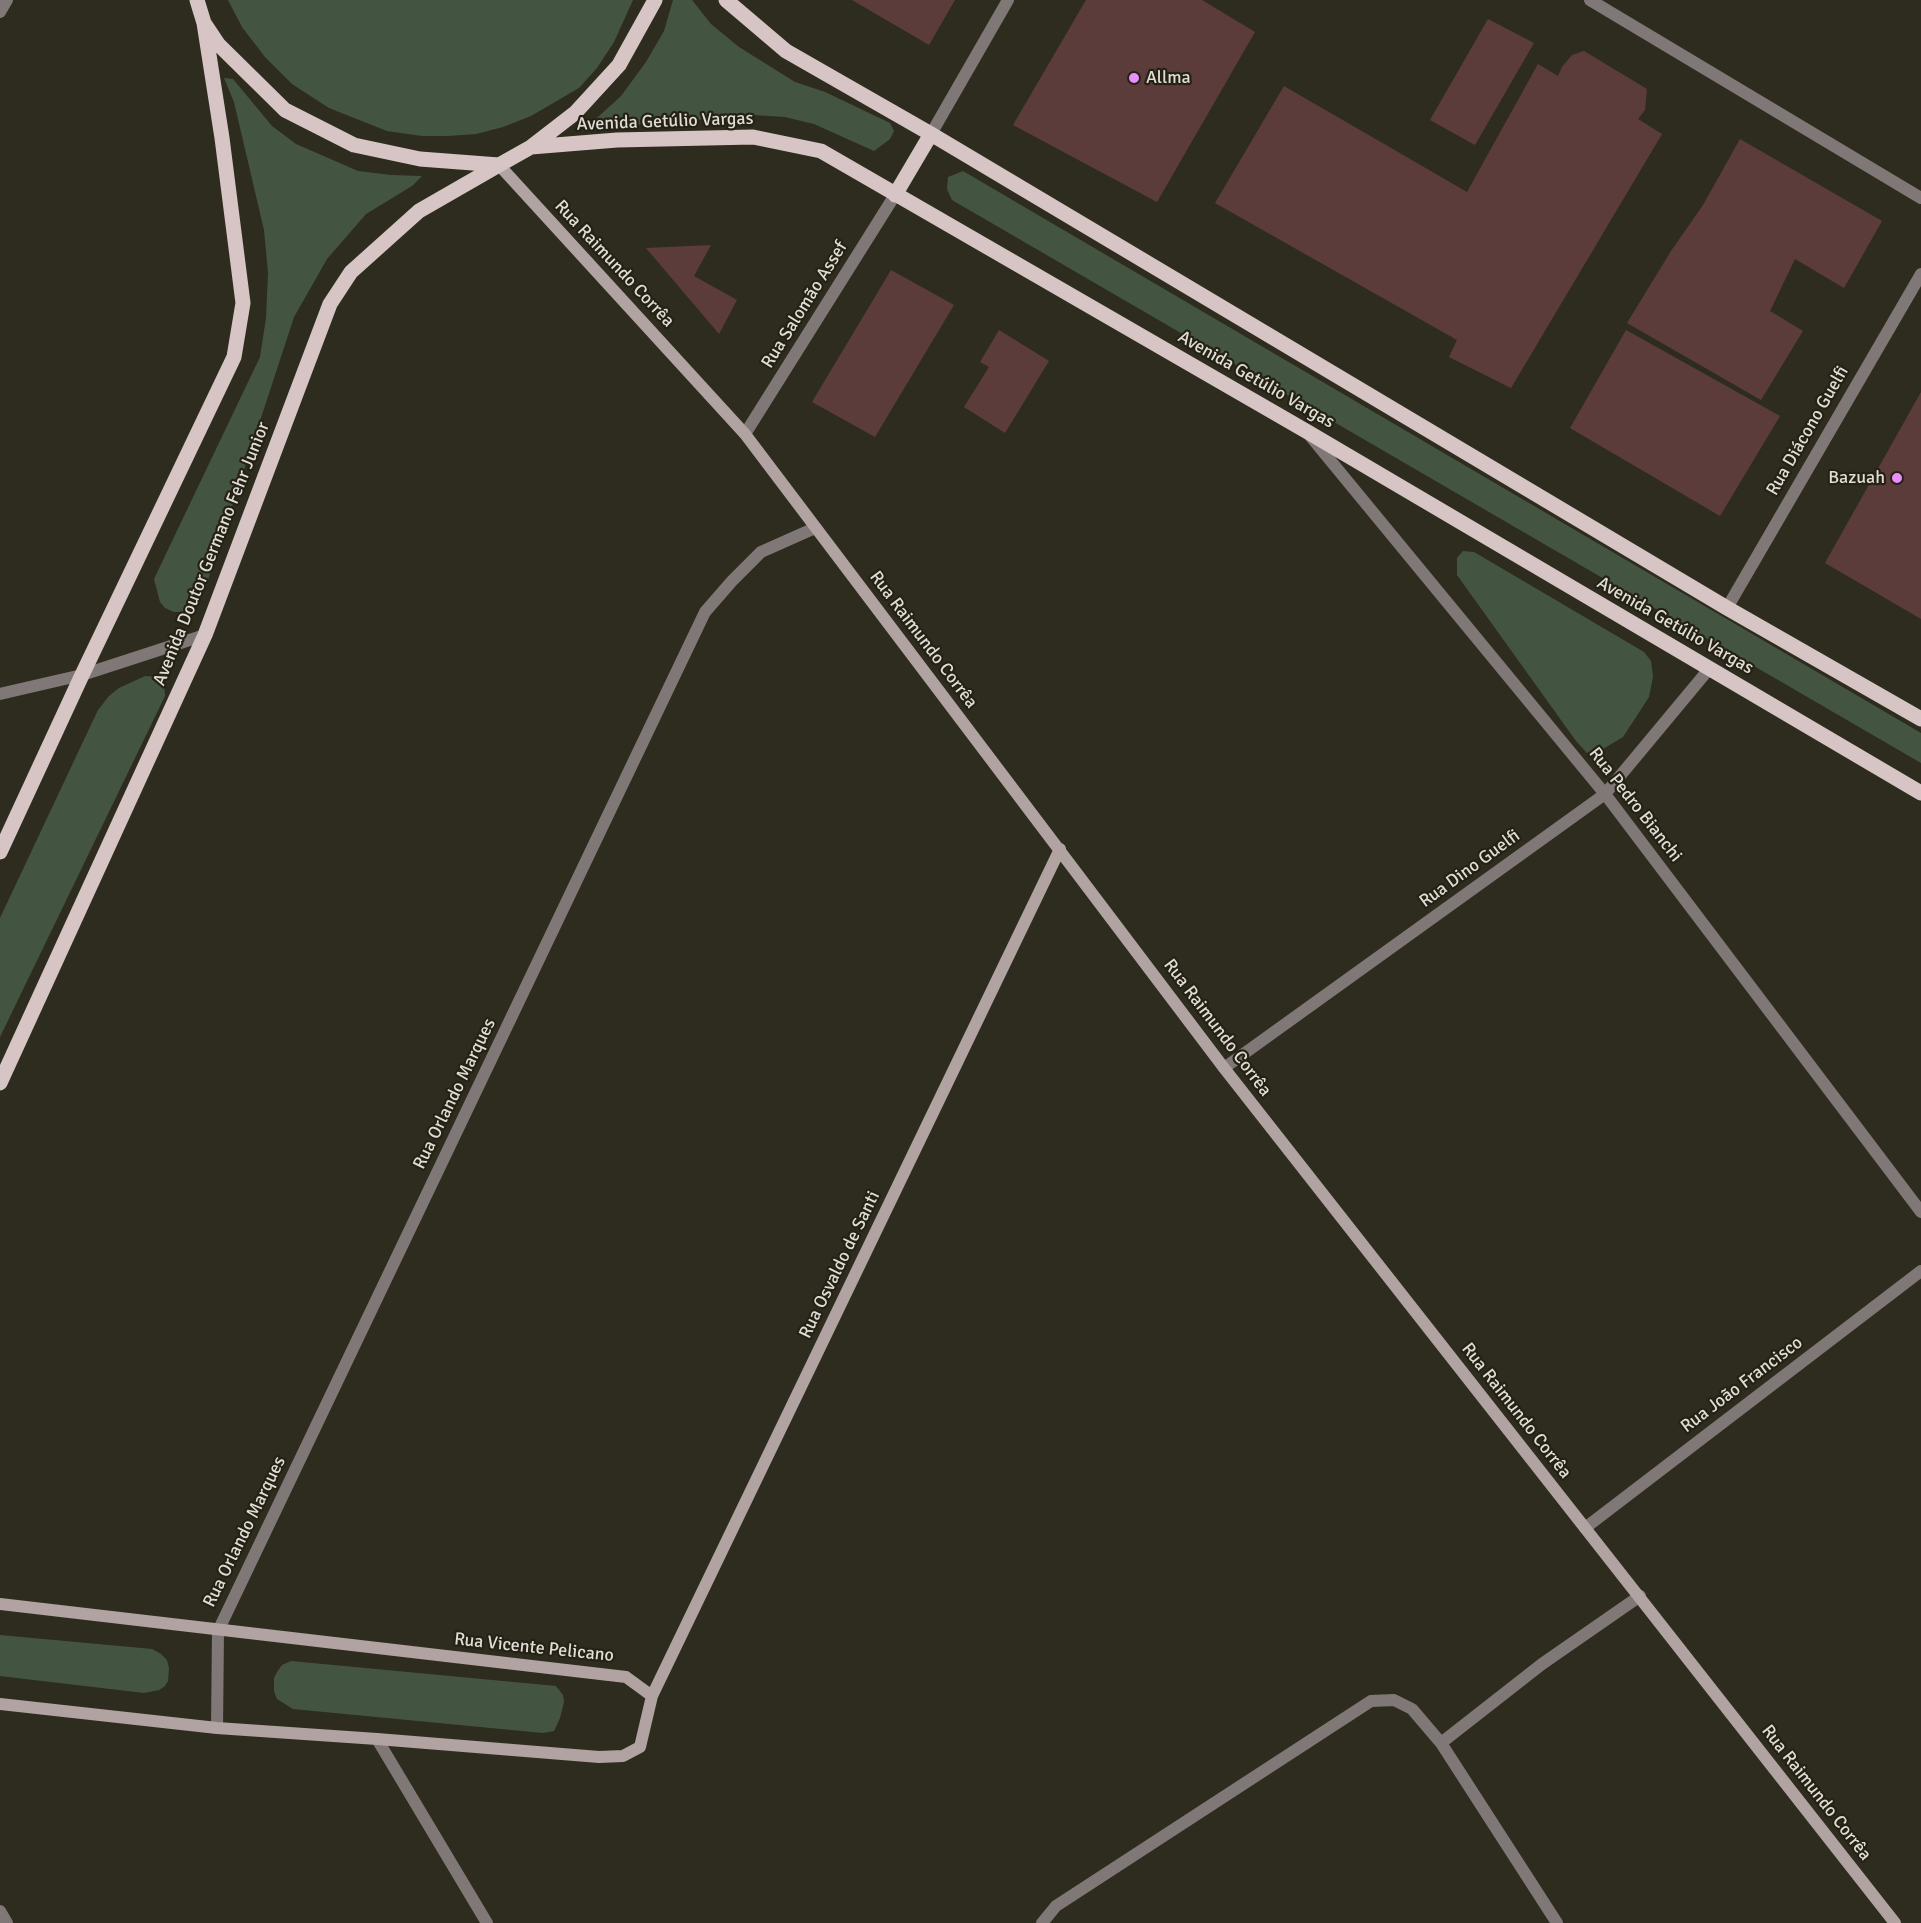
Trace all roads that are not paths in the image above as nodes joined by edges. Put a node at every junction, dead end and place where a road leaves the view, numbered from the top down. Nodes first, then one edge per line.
1 (7, 0) edge
2 (197, 0) edge
3 (655, 0) edge
4 (726, 0) edge
5 (1008, 0) edge
6 (1590, 0) edge
7 (0, 12) edge
8 (204, 23) junction
9 (931, 134) junction
10 (531, 147) junction
11 (499, 165) junction
12 (895, 195) junction
13 (1921, 198) edge
14 (1921, 274) edge
15 (1306, 431) junction
16 (745, 434) junction
17 (815, 528) junction
18 (1727, 608) junction
19 (205, 635) junction
20 (1709, 669) junction
21 (82, 675) junction
22 (0, 694) edge
23 (1921, 719) edge
24 (1921, 793) edge
25 (1605, 794) junction
26 (1060, 849) junction
27 (0, 852) edge
28 (1224, 1068) junction
29 (0, 1083) edge
30 (1921, 1212) edge
31 (1921, 1271) edge
32 (1585, 1528) junction
33 (1640, 1596) junction
34 (0, 1604) edge
35 (218, 1630) junction
36 (652, 1695) junction
37 (0, 1704) edge
38 (217, 1728) junction
39 (377, 1739) junction
40 (1441, 1743) junction
41 (0, 1911) edge
42 (7, 1923) edge
43 (487, 1923) edge
44 (1042, 1923) edge
45 (1557, 1923) edge
46 (1895, 1923) edge

1 - 7 street
2 - 8 main road
3 - 10 main road, Avenida Doutor Germano Fehr Junior
4 - 9 main road
5 - 9 street
6 - 13 street
8 - 11 main road
8 - 21 main road
9 - 12 main road
9 - 18 main road
10 - 11 main road, Avenida Doutor Germano Fehr Junior
10 - 12 main road, Avenida Getúlio Vargas
11 - 16 street, Rua Raimundo Corrêa
11 - 19 main road, Avenida Doutor Germano Fehr Junior
12 - 15 main road, Avenida Getúlio Vargas
12 - 16 street, Rua Salomão Assef
14 - 18 street, Rua Diácono Guelfi
15 - 20 main road, Avenida Getúlio Vargas
15 - 25 street, Rua Pedro Bianchi
16 - 17 street, Rua Raimundo Corrêa
17 - 26 street, Rua Raimundo Corrêa
17 - 35 street, Rua Orlando Marques
18 - 23 main road
19 - 21 street
19 - 29 main road, Avenida Doutor Germano Fehr Junior
20 - 24 main road, Avenida Getúlio Vargas
20 - 25 street, Rua Dino Guelfi
21 - 22 street
21 - 27 main road
25 - 28 street, Rua Dino Guelfi
25 - 30 street, Rua Pedro Bianchi
26 - 28 street, Rua Raimundo Corrêa
26 - 36 street, Rua Osvaldo de Santi
28 - 32 street, Rua Raimundo Corrêa
31 - 32 street, Rua João Francisco
32 - 33 street, Rua Raimundo Corrêa
33 - 40 street
33 - 46 street, Rua Raimundo Corrêa
34 - 35 street, Rua Vicente Pelicano
35 - 36 street, Rua Vicente Pelicano
35 - 38 street, Rua Orlando Marques
36 - 39 street
37 - 38 street
38 - 39 street
39 - 43 street
40 - 44 street
40 - 45 street
41 - 42 street

